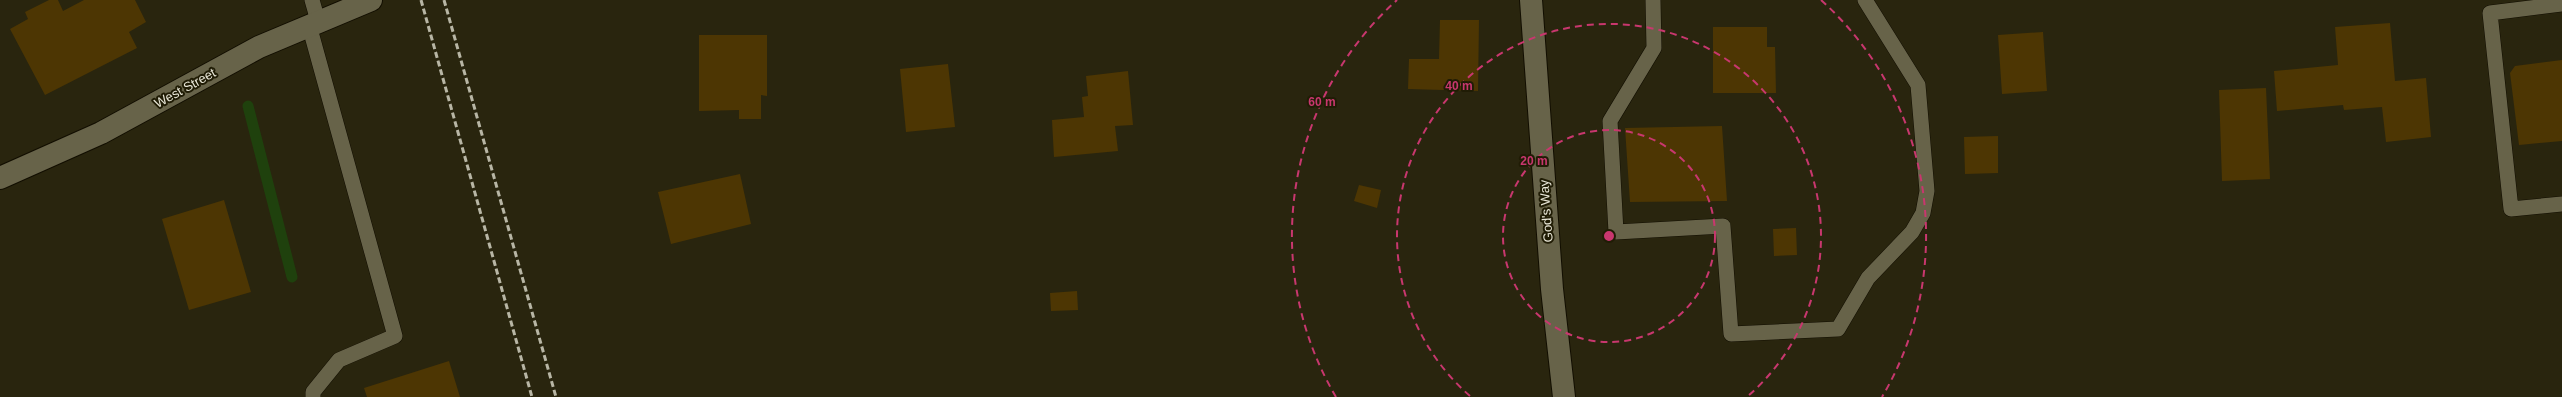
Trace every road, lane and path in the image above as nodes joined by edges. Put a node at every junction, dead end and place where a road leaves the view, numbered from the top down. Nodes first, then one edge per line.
1 (312, 0) edge
2 (371, 0) edge
3 (1530, 0) edge
4 (1653, 0) edge
5 (1865, 0) edge
6 (2562, 4) edge
7 (314, 23) junction
8 (0, 178) edge
9 (2562, 204) edge
10 (312, 397) edge
11 (1564, 397) edge

1 - 7 lane
2 - 7 main road, West Street
3 - 11 main road, God's Way
4 - 5 lane
6 - 9 lane
7 - 8 main road, West Street
7 - 10 lane

